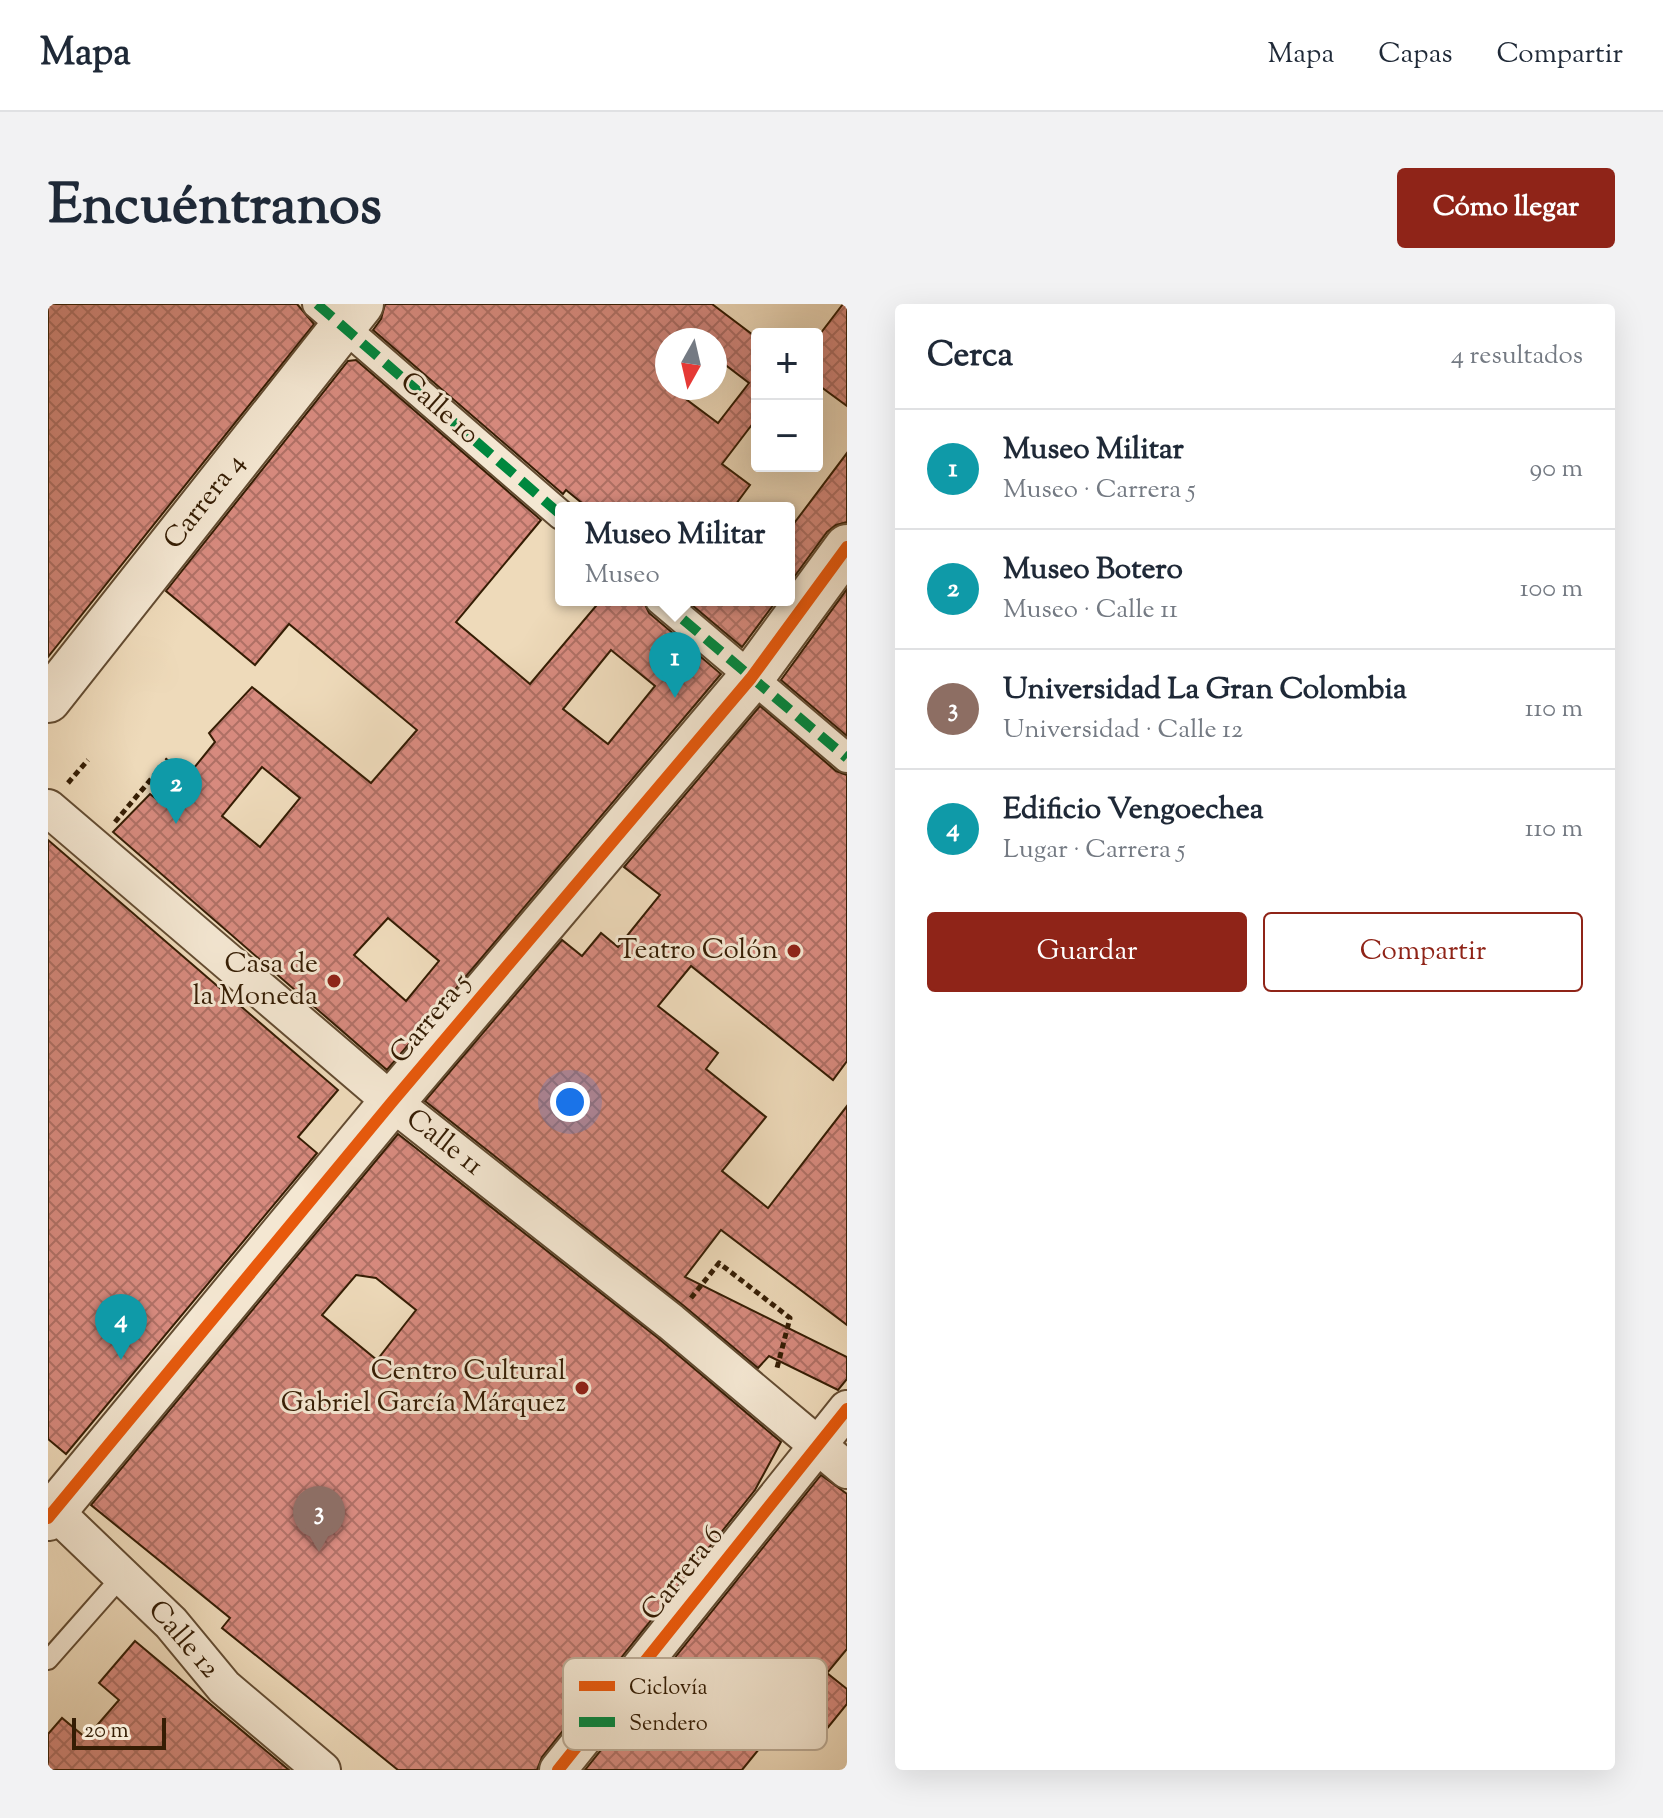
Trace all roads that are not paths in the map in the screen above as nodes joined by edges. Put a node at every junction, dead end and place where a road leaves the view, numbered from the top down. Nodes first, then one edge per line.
1 (341, 312) edge
2 (555, 509) edge
3 (847, 547) edge
4 (667, 606) edge
5 (751, 678) junction
6 (48, 700) edge
7 (847, 758) edge
8 (58, 796) edge
9 (392, 1102) junction
10 (847, 1409) edge
11 (818, 1446) junction
12 (847, 1470) edge
13 (50, 1511) edge
14 (123, 1575) junction
15 (641, 1658) edge
16 (48, 1660) edge
17 (573, 1750) edge
18 (322, 1770) edge
19 (558, 1770) edge

1 - 2 street, Calle 10
1 - 6 street, Carrera 4
3 - 5 street, Carrera 5
4 - 5 street
5 - 7 street
5 - 9 street, Carrera 5
8 - 9 street, Calle 11
9 - 11 street, Calle 11
9 - 13 street, Carrera 5
10 - 11 street, Carrera 6
11 - 12 street, Calle 11
11 - 15 street, Carrera 6
13 - 14 street, Calle 12
14 - 16 lane
14 - 18 street, Calle 12
17 - 19 street, Carrera 6

